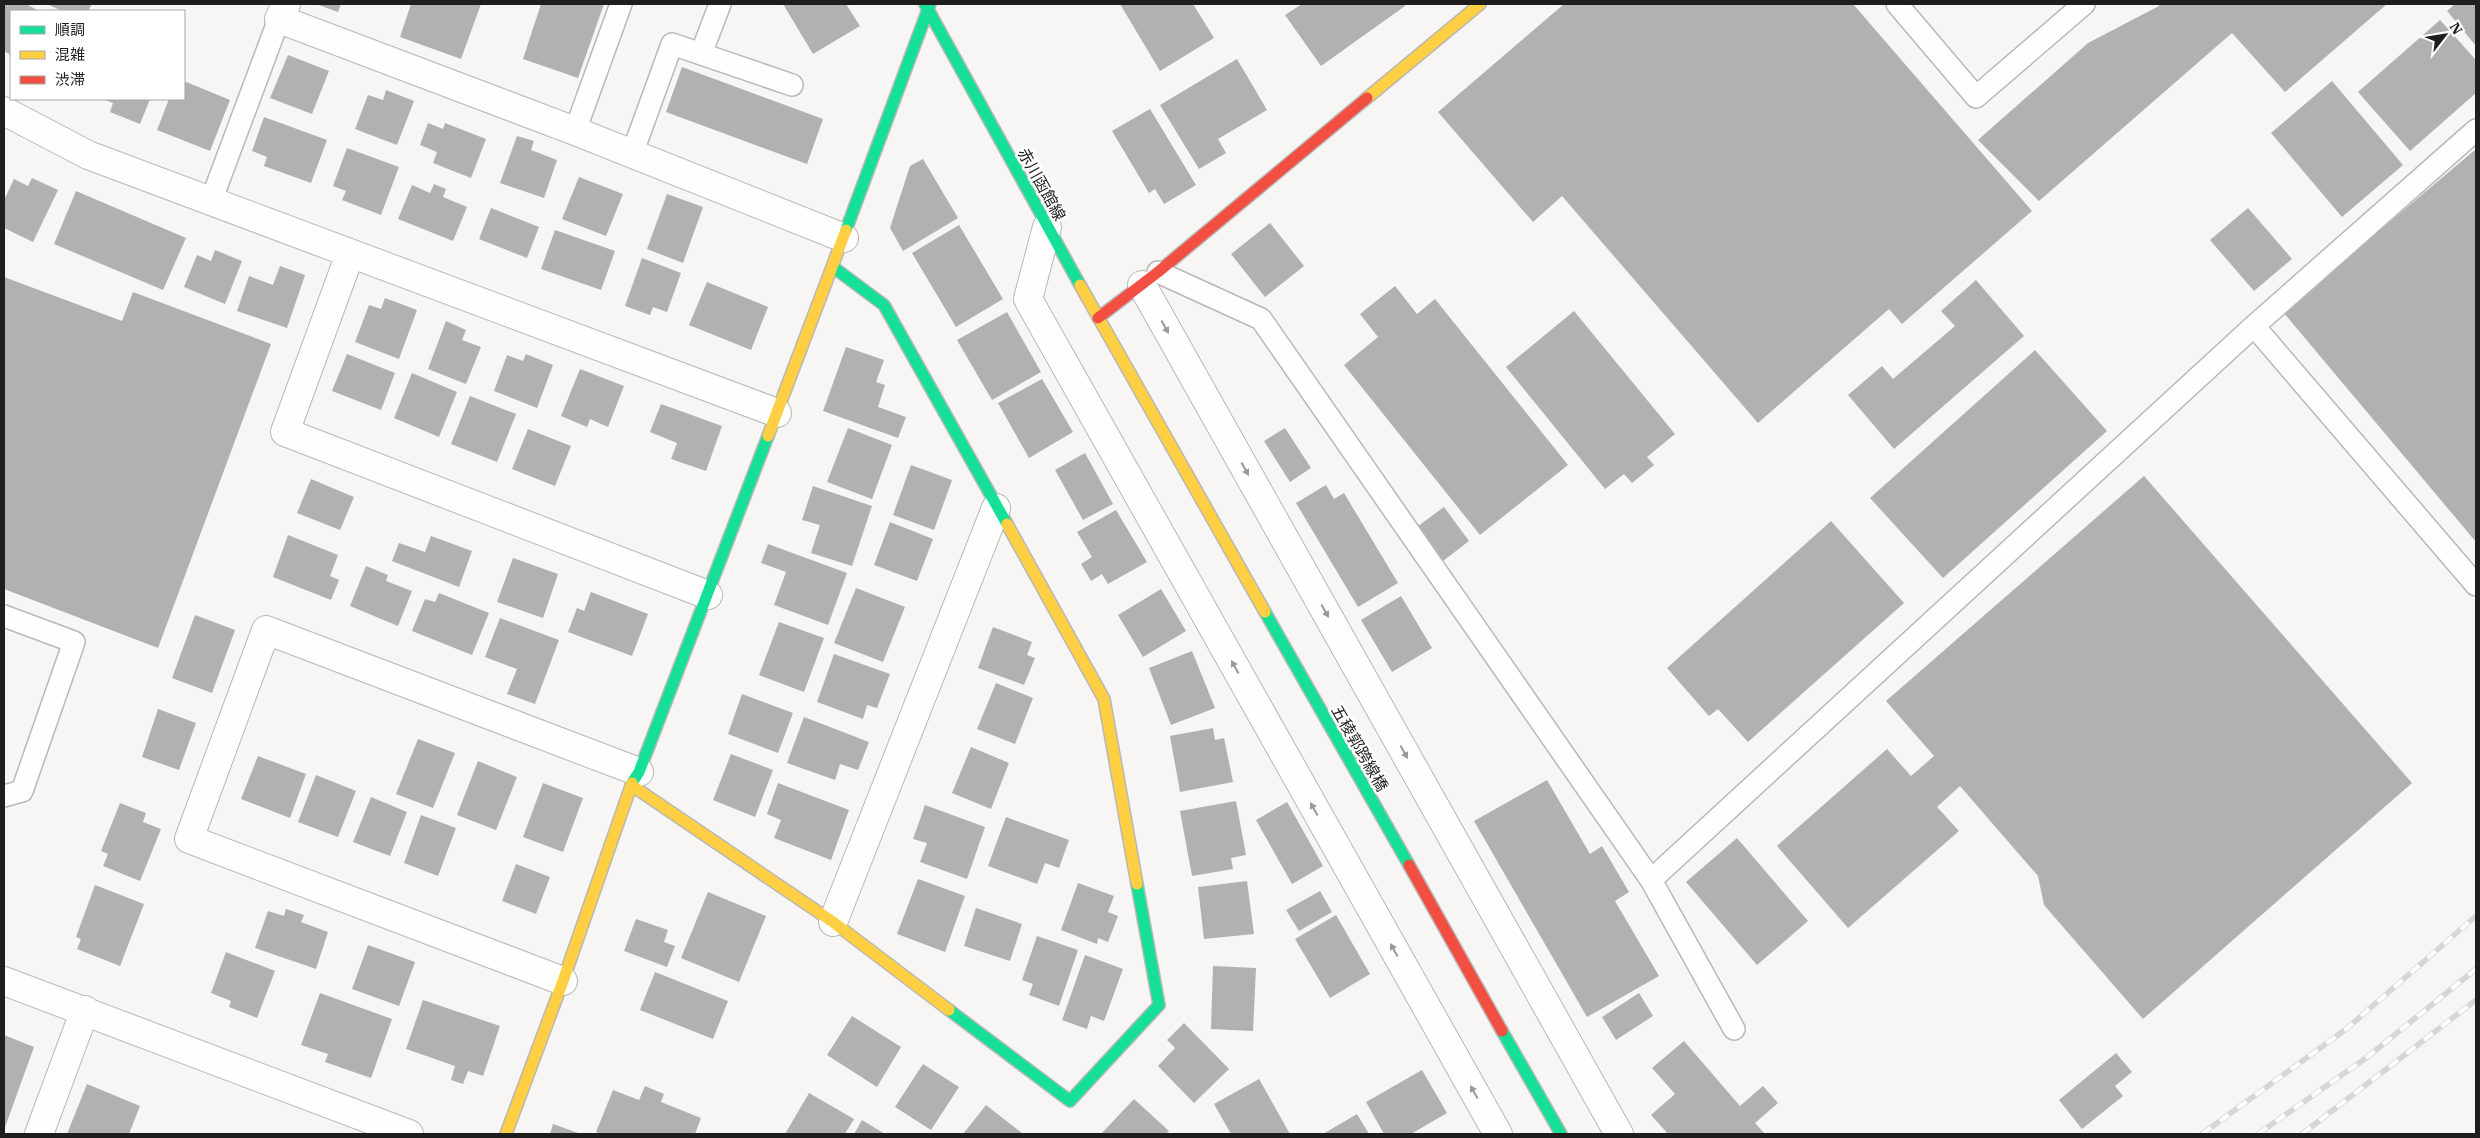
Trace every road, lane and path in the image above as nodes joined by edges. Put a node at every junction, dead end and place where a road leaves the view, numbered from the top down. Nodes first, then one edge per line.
1 (621, 4) edge
2 (720, 4) edge
3 (1480, 4) edge
4 (1897, 4) edge
5 (2084, 4) edge
6 (928, 5) edge
7 (282, 12) edge
8 (701, 54) junction
9 (792, 85) dead end
10 (4, 111) edge
11 (2476, 130) edge
12 (574, 131) junction
13 (632, 154) junction
14 (211, 202) junction
15 (1047, 228) junction
16 (844, 238) junction
17 (350, 254) junction
18 (833, 267) junction
19 (1150, 278) junction
20 (1098, 318) junction
21 (2254, 326) junction
22 (1132, 378) joint
23 (777, 413) junction
24 (996, 508) junction
25 (2476, 585) edge
26 (708, 595) junction
27 (4, 616) edge
28 (635, 778) junction
29 (4, 796) edge
30 (1650, 880) junction
31 (833, 922) junction
32 (4, 980) edge
33 (563, 981) junction
34 (85, 1010) junction
35 (1734, 1029) dead end
36 (39, 1134) edge
37 (409, 1134) edge
38 (506, 1134) edge
39 (1497, 1134) edge
40 (1561, 1134) edge
41 (1619, 1134) edge

1 - 12 lane
2 - 8 lane
3 - 19 street
4 - 5 lane
6 - 15 street, 赤川函館線
6 - 16 street
7 - 12 street
7 - 14 lane
8 - 9 lane
8 - 13 lane
10 - 14 street
11 - 21 lane
12 - 13 street
13 - 16 street
14 - 17 street
15 - 20 street, 赤川函館線
39 -> 15 street
16 - 18 street
17 - 23 street
17 - 26 street
18 - 23 street
18 - 24 street
19 - 20 street
19 - 30 lane
19 -> 41 street
20 - 22 street, 赤川函館線
21 - 25 lane
21 - 30 lane
22 - 40 street, 五稜郭跨線橋
23 - 26 street
24 - 31 street
24 - 31 street
26 - 28 street
27 - 29 lane
28 - 31 street
28 - 33 street
28 - 33 street
30 - 35 lane
32 - 34 street
33 - 38 street
34 - 36 street
34 - 37 street

